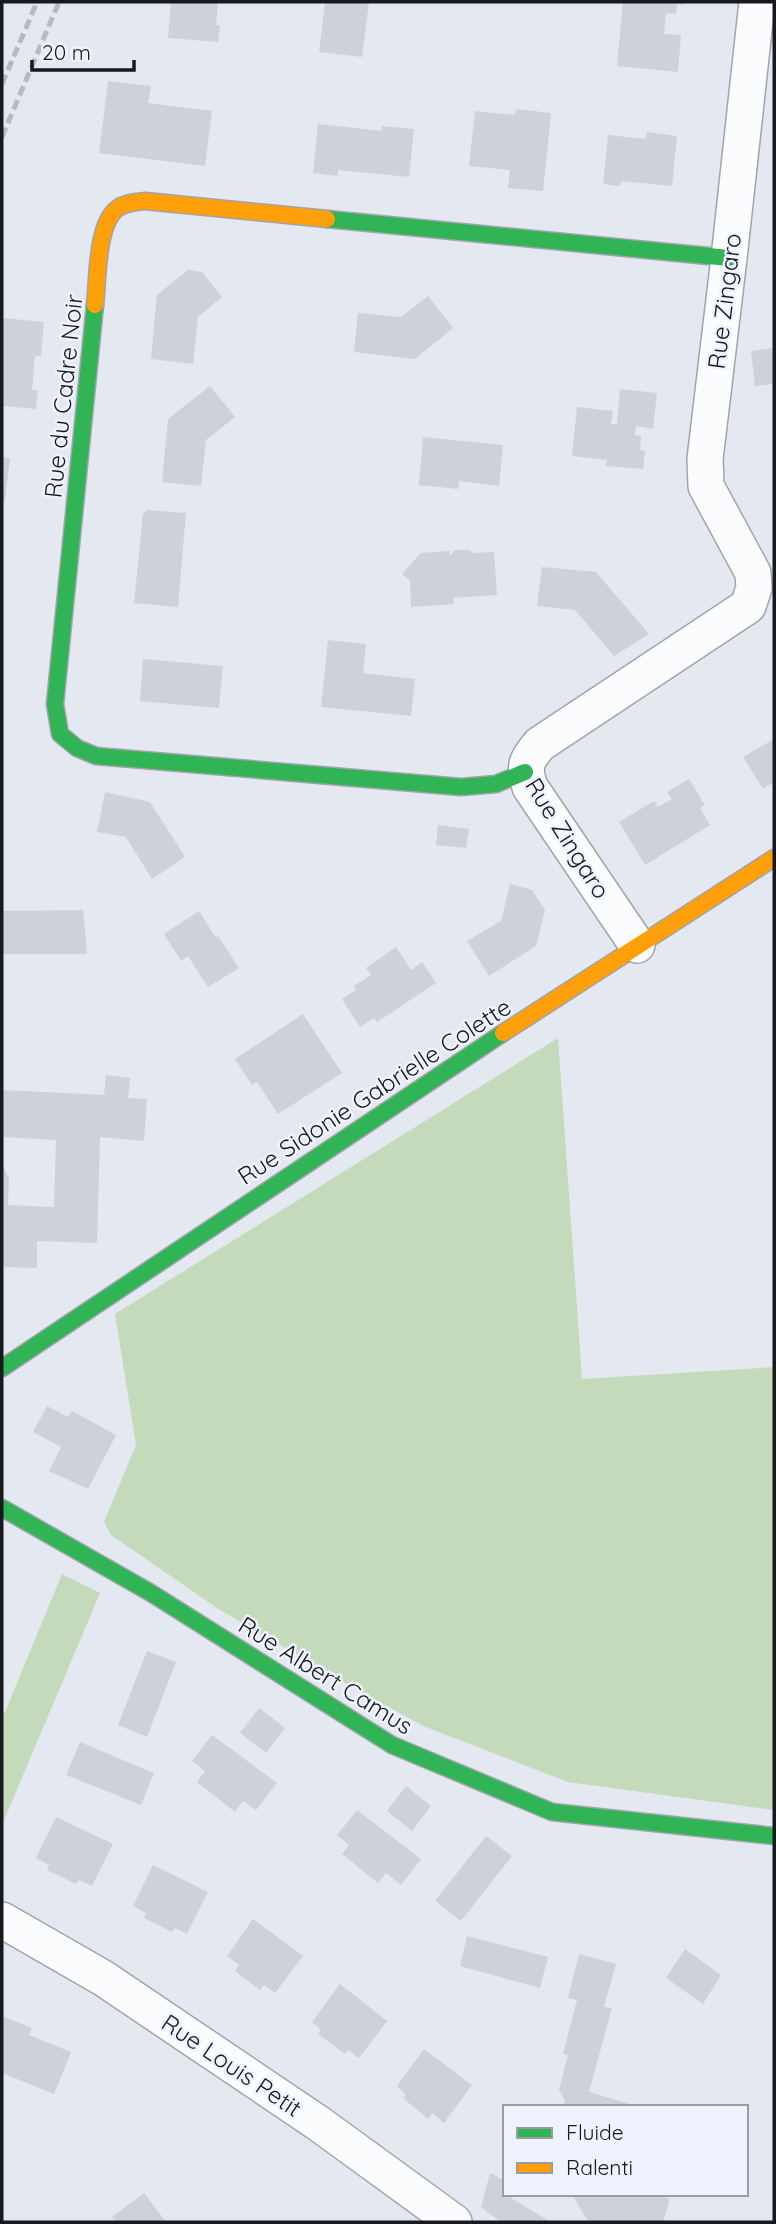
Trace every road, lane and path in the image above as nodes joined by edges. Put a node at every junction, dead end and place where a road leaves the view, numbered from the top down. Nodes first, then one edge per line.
1 (757, 2) edge
2 (729, 258) junction
3 (764, 588) edge
4 (525, 772) junction
5 (774, 858) edge
6 (636, 945) junction
7 (2, 1367) edge
8 (2, 1508) edge
9 (774, 1836) edge
10 (2, 1920) edge
11 (454, 2222) edge

1 - 2 street, Rue Zingaro
2 - 3 street, Rue Zingaro
2 - 4 street, Rue du Cadre Noir
3 - 4 street, Rue Zingaro
4 - 6 street, Rue Zingaro
5 - 6 street, Rue Sidonie Gabrielle Colette
6 - 7 street, Rue Sidonie Gabrielle Colette
8 - 9 street, Rue Albert Camus
10 - 11 street, Rue Louis Petit

